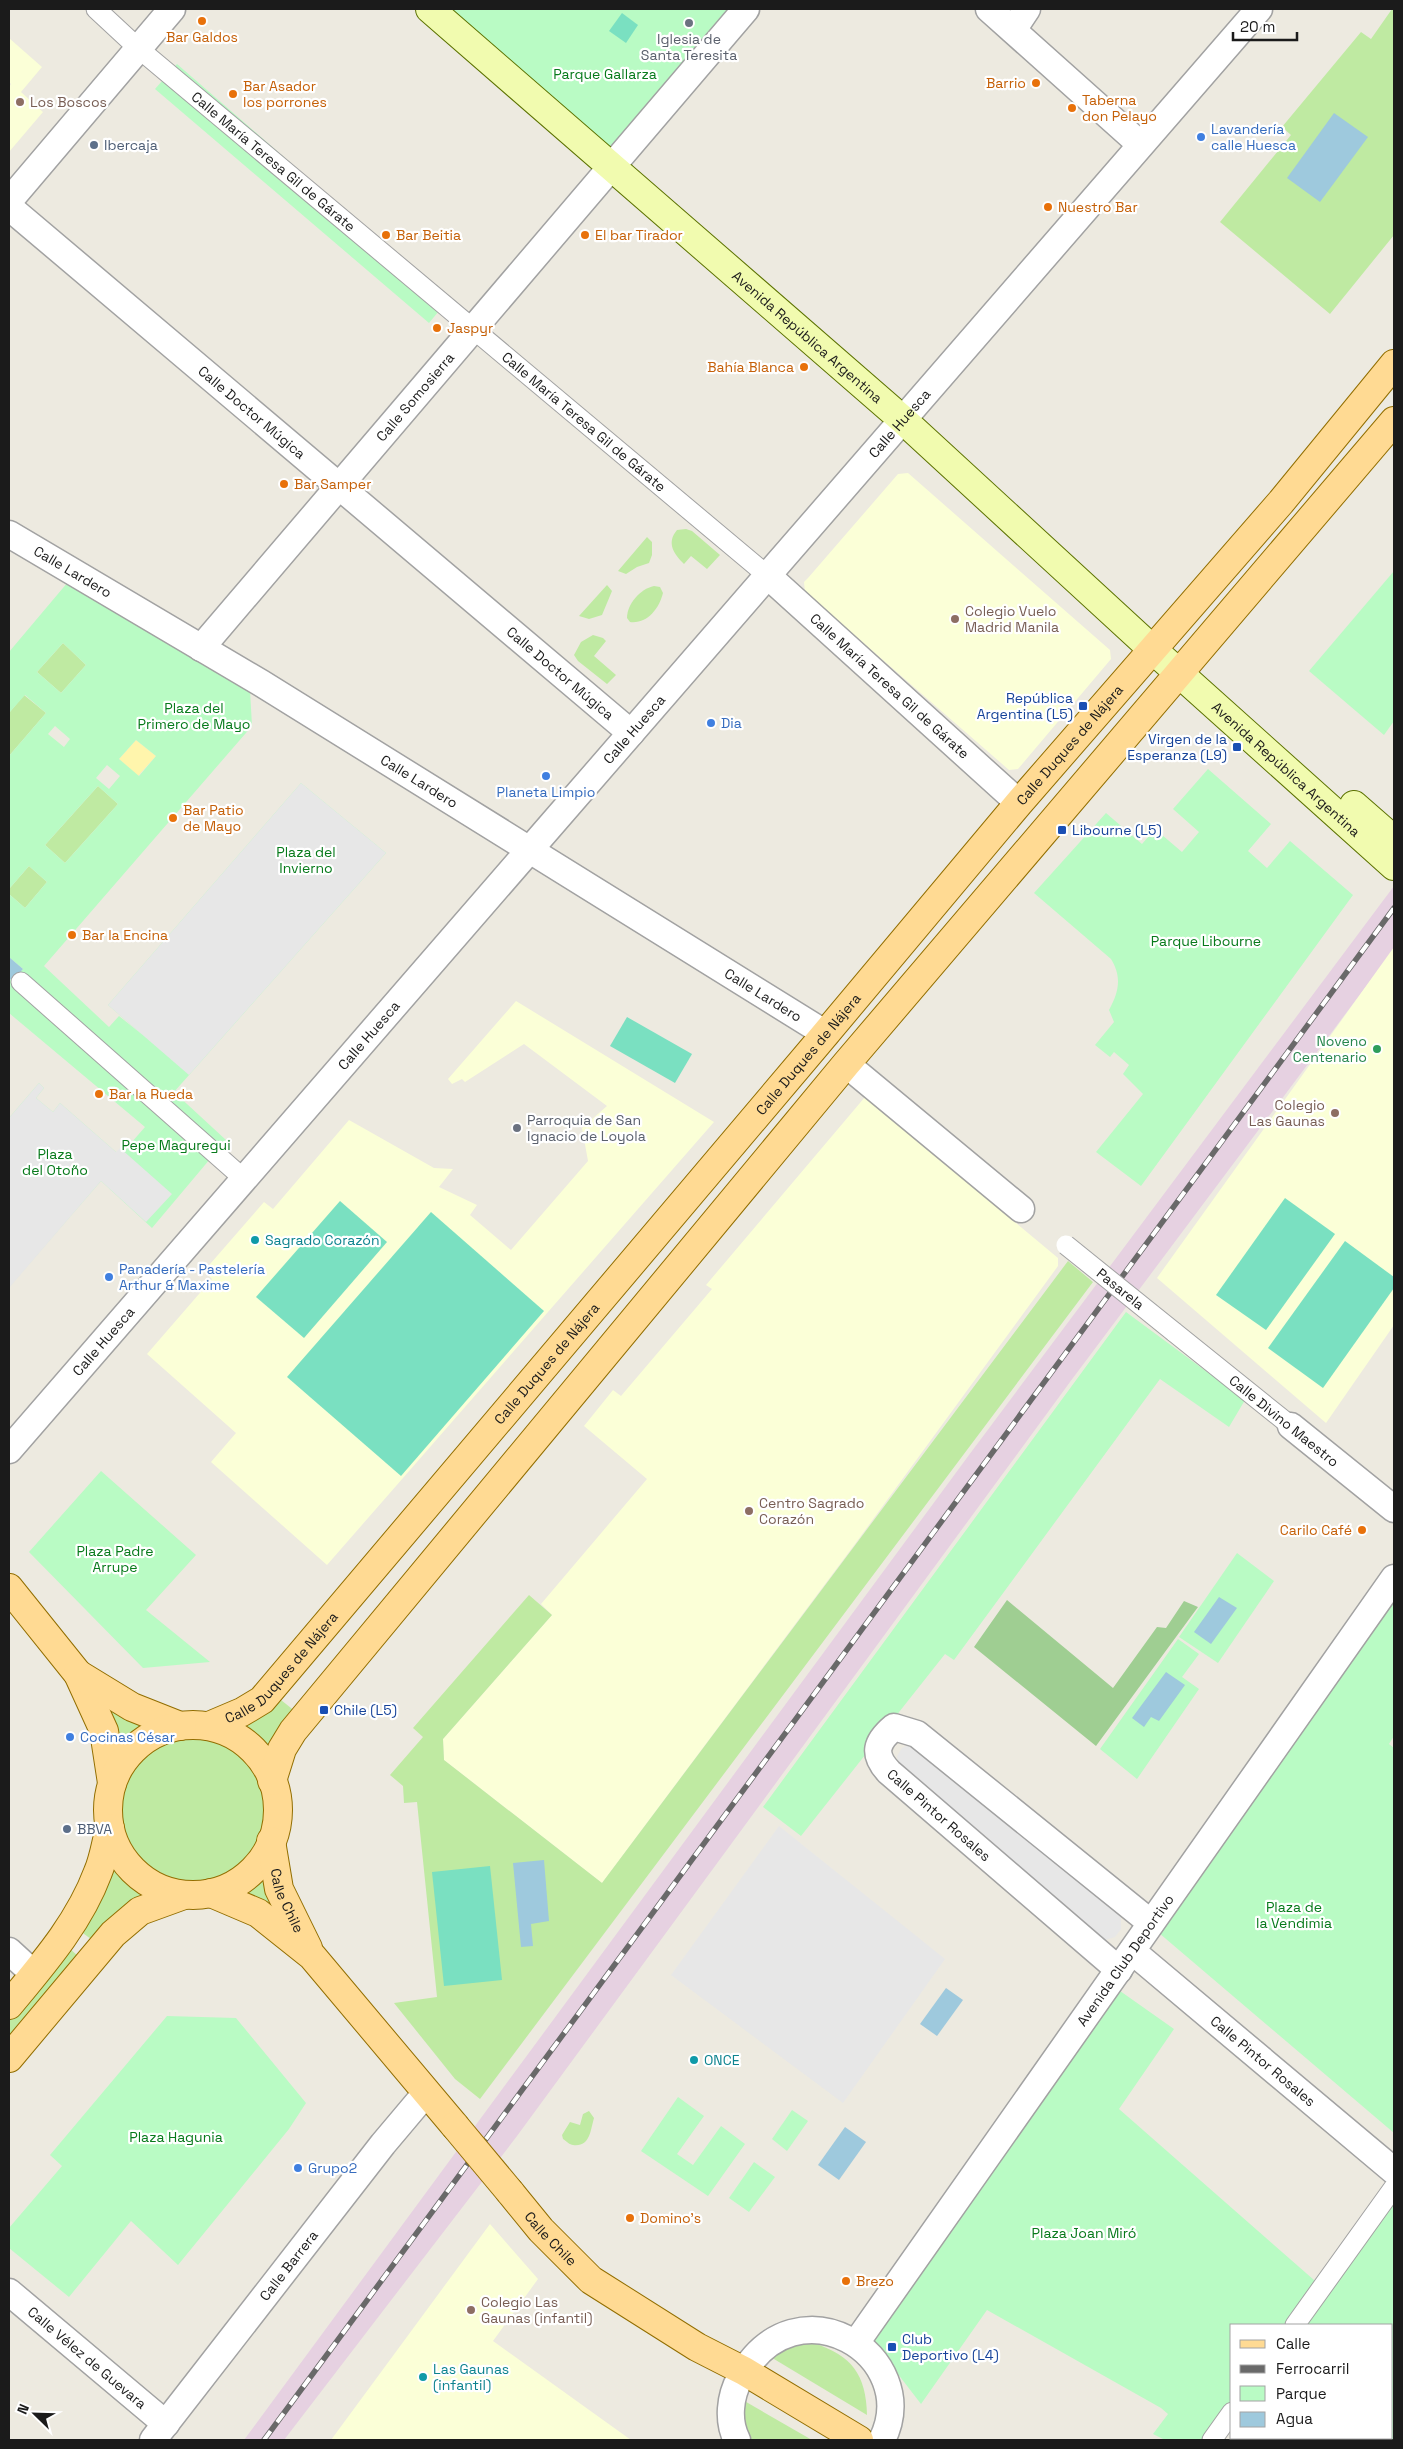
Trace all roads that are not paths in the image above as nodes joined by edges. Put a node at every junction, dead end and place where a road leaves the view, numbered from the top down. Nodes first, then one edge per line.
1 (96, 9) edge
2 (172, 9) edge
3 (430, 9) edge
4 (746, 9) edge
5 (989, 9) edge
6 (1027, 9) edge
7 (1259, 9) edge
8 (1013, 30) junction
9 (138, 48) junction
10 (1140, 144) junction
11 (612, 168) junction
12 (9, 201) edge
13 (9, 207) edge
14 (473, 330) junction
15 (1394, 364) edge
16 (902, 420) junction
17 (1394, 421) edge
18 (339, 486) junction
19 (9, 534) edge
20 (768, 576) junction
21 (201, 648) junction
22 (1152, 649) junction
23 (1179, 672) junction
24 (631, 734) junction
25 (1018, 803) junction
26 (1387, 840) edge
27 (529, 851) junction
28 (1394, 866) edge
29 (21, 982) dead end
30 (826, 1034) junction
31 (846, 1064) junction
32 (244, 1179) junction
33 (1021, 1209) dead end
34 (1066, 1245) dead end
35 (1174, 1332) joint
36 (1291, 1426) joint
37 (9, 1450) edge
38 (1394, 1508) edge
39 (1394, 1578) edge
40 (9, 1588) edge
41 (78, 1674) junction
42 (180, 1726) junction
43 (209, 1726) junction
44 (272, 1781) junction
45 (112, 1783) junction
46 (110, 1828) junction
47 (271, 1841) junction
48 (211, 1893) junction
49 (184, 1895) junction
50 (1152, 1923) junction
51 (9, 1951) edge
52 (312, 1956) junction
53 (1125, 1960) junction
54 (34, 1974) junction
55 (9, 2005) edge
56 (9, 2058) edge
57 (426, 2093) junction
58 (1394, 2171) edge
59 (1394, 2187) edge
60 (9, 2292) edge
61 (1296, 2324) edge
62 (856, 2343) junction
63 (744, 2371) junction
64 (1230, 2415) edge
65 (160, 2432) edge
66 (737, 2440) edge
67 (859, 2440) edge
68 (882, 2440) edge
69 (1212, 2440) edge

1 - 9 street, Calle María Teresa Gil de Gárate
2 - 9 street
3 - 11 main road, Avenida República Argentina
4 - 11 street, Calle Somosierra
5 - 8 street
6 - 8 street
7 - 10 street, Calle Huesca
8 - 10 street
9 - 12 street
9 - 14 street, Calle María Teresa Gil de Gárate
10 - 16 street, Calle Huesca
11 - 14 street, Calle Somosierra
11 - 16 main road, Avenida República Argentina
13 - 18 street, Calle Doctor Múgica
14 - 18 street, Calle Somosierra
14 - 20 street, Calle María Teresa Gil de Gárate
15 - 22 main road, Calle Duques de Nájera
16 - 20 street, Calle Huesca
16 - 22 main road, Avenida República Argentina
17 - 23 main road
18 - 21 street, Calle Somosierra
18 - 24 street, Calle Doctor Múgica
19 - 21 street, Calle Lardero
20 - 24 street, Calle Huesca
20 - 25 street, Calle María Teresa Gil de Gárate
21 - 27 street, Calle Lardero
22 - 23 main road, Avenida República Argentina
22 - 25 main road, Calle Duques de Nájera
23 - 26 main road, Avenida República Argentina
23 - 31 main road
24 - 27 street, Calle Huesca
25 - 30 main road, Calle Duques de Nájera
26 - 28 main road, Avenida República Argentina
27 - 30 street, Calle Lardero
27 - 32 street, Calle Huesca
29 - 32 street
30 - 43 main road, Calle Duques de Nájera
31 - 33 street
31 - 44 main road
32 - 37 street, Calle Huesca
34 - 35 street, Pasarela, bridge
35 - 36 street, Calle Divino Maestro
36 - 38 street, Calle Divino Maestro
39 - 50 street, Avenida Club Deportivo
40 - 41 main road
41 - 42 main road
41 - 45 main road
42 - 43 main road
42 - 45 main road
43 - 44 main road
44 - 47 main road
45 - 46 main road
46 - 49 main road
46 - 54 main road
47 - 48 main road
47 - 52 main road, Calle Chile
48 - 49 main road
48 - 52 main road, Calle Chile
49 - 56 main road
50 - 53 street, Avenida Club Deportivo
50 - 53 street, Calle Pintor Rosales
51 - 54 street
52 - 57 main road, Calle Chile
53 - 58 street, Calle Pintor Rosales
53 - 62 street, Avenida Club Deportivo
54 - 55 main road
57 - 63 main road, Calle Chile, bridge
57 - 65 street, Calle Barrera
59 - 61 street
60 - 65 street, Calle Vélez de Guevara
62 - 63 street
62 - 68 street
63 - 66 street
63 - 67 main road, Calle Chile
64 - 69 street

